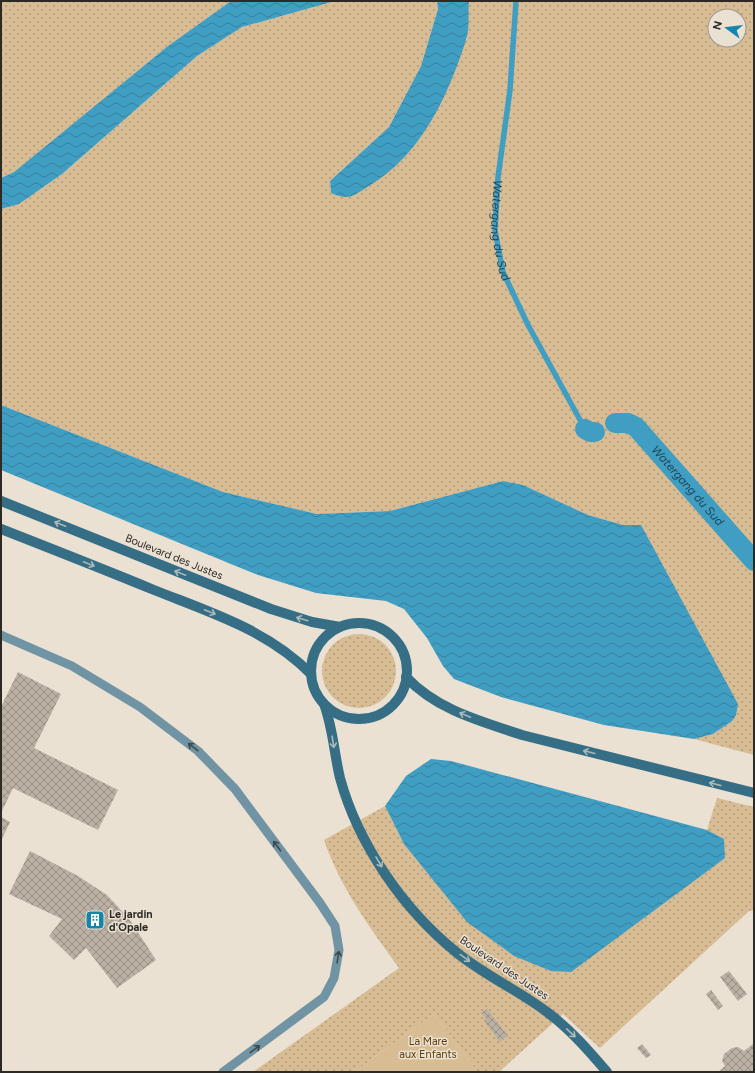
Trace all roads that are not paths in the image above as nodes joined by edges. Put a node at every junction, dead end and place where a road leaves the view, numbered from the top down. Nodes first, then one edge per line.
1 (1, 501) edge
2 (1, 529) edge
3 (340, 627) junction
4 (1, 635) edge
5 (311, 674) junction
6 (406, 677) junction
7 (324, 704) junction
8 (754, 793) edge
9 (223, 1072) edge
10 (607, 1072) edge

3 -> 1 street, Boulevard des Justes
2 -> 5 street
3 - 5 street
3 - 6 street
9 -> 4 lane
5 - 7 street
6 - 7 street
8 -> 6 street
7 -> 10 street, Boulevard des Justes

